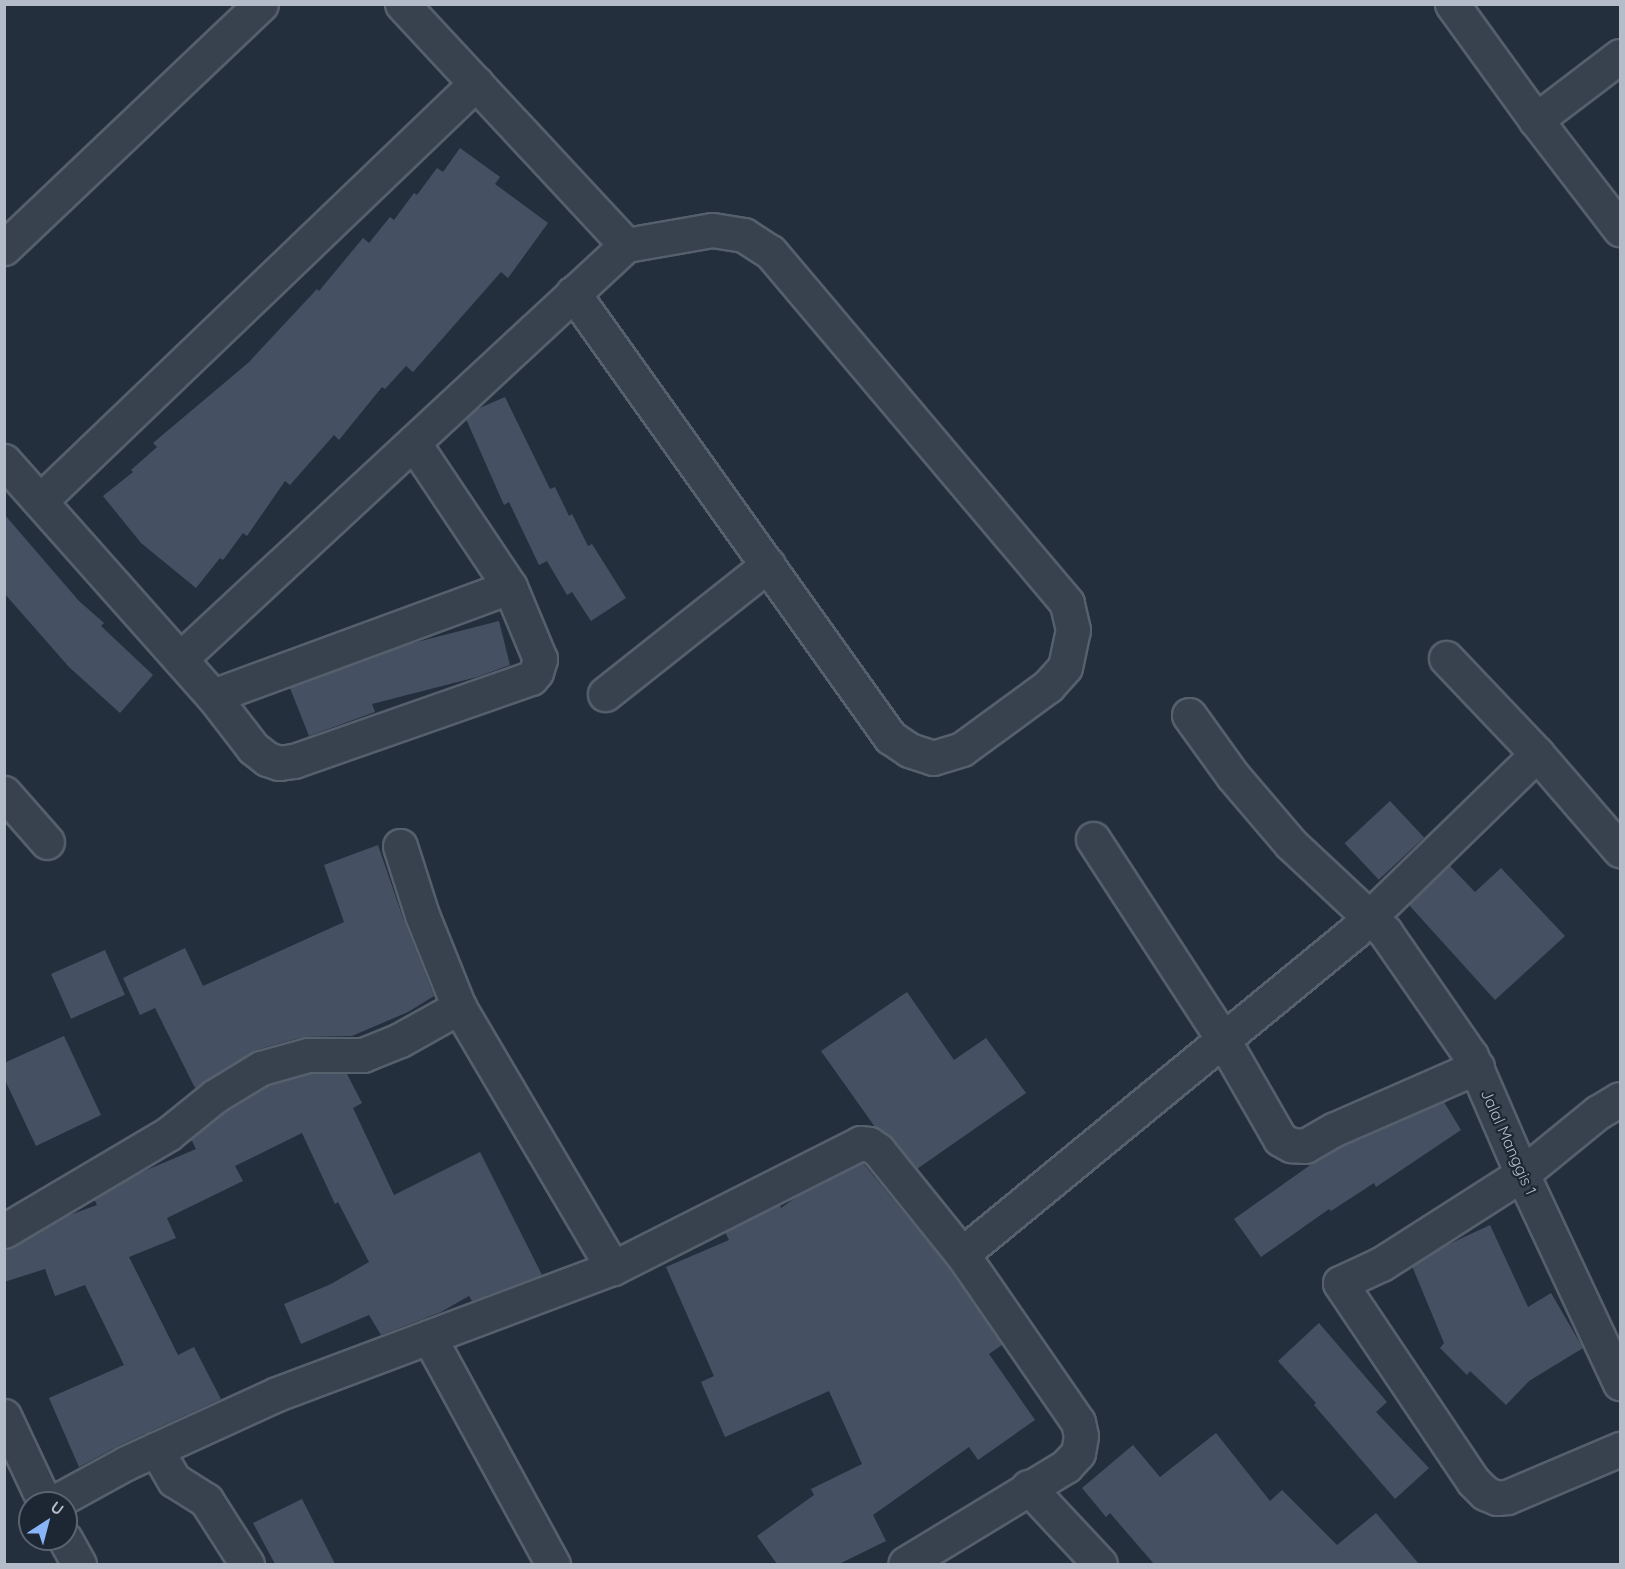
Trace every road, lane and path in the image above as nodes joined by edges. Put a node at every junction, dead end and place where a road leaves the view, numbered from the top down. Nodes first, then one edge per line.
1 (261, 4) edge
2 (402, 4) edge
3 (1452, 4) edge
4 (1620, 56) edge
5 (476, 84) junction
6 (1536, 120) junction
7 (1620, 229) edge
8 (626, 245) junction
9 (4, 248) edge
10 (573, 293) junction
11 (413, 442) junction
12 (4, 462) edge
13 (40, 501) junction
14 (768, 565) junction
15 (510, 587) junction
16 (1446, 658) dead end
17 (180, 659) junction
18 (605, 694) dead end
19 (213, 696) junction
20 (1188, 715) dead end
21 (1537, 754) junction
22 (4, 794) edge
23 (1093, 839) dead end
24 (47, 842) dead end
25 (400, 846) dead end
26 (1620, 850) edge
27 (1370, 917) junction
28 (459, 1007) junction
29 (1222, 1038) junction
30 (1477, 1067) junction
31 (1620, 1099) edge
32 (1522, 1174) junction
33 (4, 1231) edge
34 (962, 1254) junction
35 (613, 1268) junction
36 (429, 1337) junction
37 (1620, 1383) edge
38 (4, 1416) edge
39 (156, 1449) junction
40 (1620, 1449) edge
41 (1028, 1487) junction
42 (39, 1491) edge
43 (76, 1491) edge
44 (247, 1564) edge
45 (553, 1564) edge
46 (905, 1564) edge
47 (1100, 1564) edge

1 - 9 street
2 - 5 street
3 - 6 street
4 - 6 street
5 - 8 street
5 - 13 street
6 - 7 street
8 - 10 street
8 - 14 street
10 - 11 street
10 - 14 street
11 - 15 street
11 - 17 street
12 - 13 street
13 - 17 street
14 - 18 street
15 - 19 street
15 - 19 street
16 - 21 street
17 - 19 street
20 - 27 street, Jalal Manggis 1
21 - 26 street
21 - 27 street
22 - 24 street
23 - 29 street
25 - 28 street
27 - 29 street
27 - 30 street, Jalal Manggis 1
28 - 33 street
28 - 35 street
29 - 30 street
29 - 34 street
30 - 32 street, Jalal Manggis 1
31 - 32 street
32 - 37 street, Jalal Manggis 1
32 - 40 street
34 - 35 street
34 - 41 street
35 - 36 street
36 - 39 street
36 - 45 street
38 - 42 street
39 - 43 street
39 - 44 street
41 - 46 street
41 - 47 street

